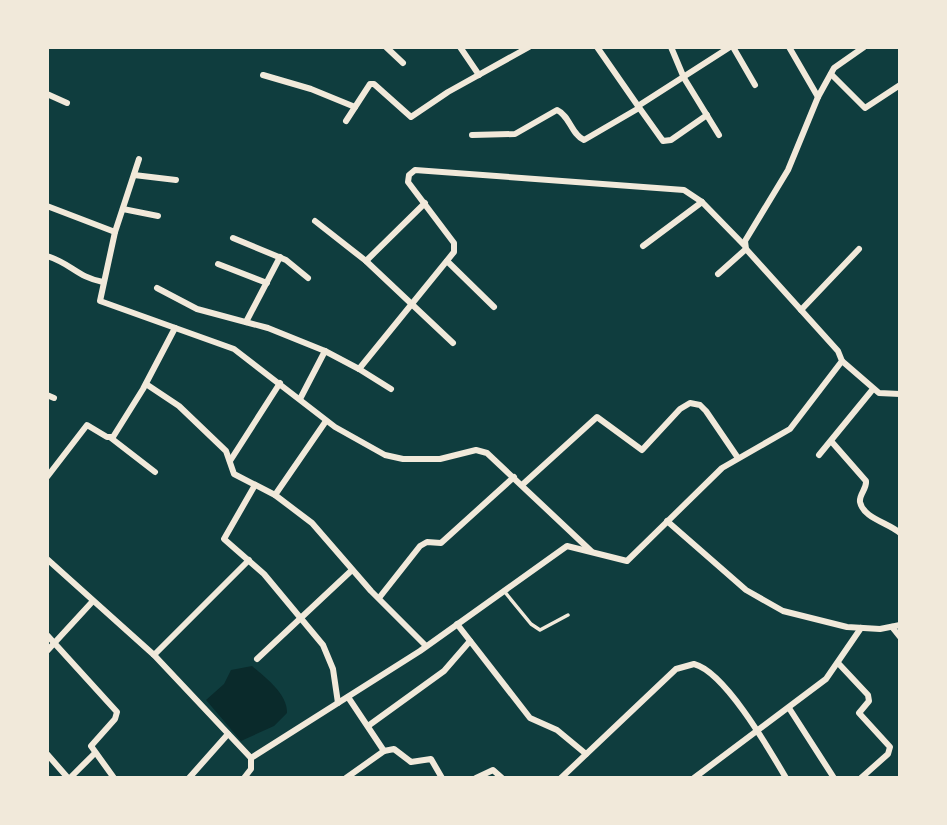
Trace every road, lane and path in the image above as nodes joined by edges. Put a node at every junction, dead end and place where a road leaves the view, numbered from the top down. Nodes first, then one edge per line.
1 (386, 47) edge
2 (460, 47) edge
3 (597, 47) edge
4 (671, 47) edge
5 (732, 47) edge
6 (789, 47) edge
7 (864, 47) edge
8 (523, 49) edge
9 (855, 50) edge
10 (403, 63) dead end
11 (831, 74) junction
12 (263, 75) dead end
13 (479, 75) junction
14 (684, 78) junction
15 (755, 85) dead end
16 (900, 85) edge
17 (47, 94) edge
18 (818, 97) junction
19 (67, 103) dead end
20 (355, 107) junction
21 (638, 107) junction
22 (707, 115) junction
23 (346, 121) dead end
24 (472, 135) dead end
25 (719, 135) dead end
26 (139, 159) dead end
27 (134, 175) junction
28 (176, 180) dead end
29 (702, 202) junction
30 (425, 203) junction
31 (47, 206) edge
32 (123, 209) junction
33 (158, 216) dead end
34 (315, 222) dead end
35 (115, 232) junction
36 (233, 238) dead end
37 (643, 246) dead end
38 (745, 248) junction
39 (859, 249) dead end
40 (47, 256) edge
41 (280, 257) junction
42 (366, 261) junction
43 (447, 261) junction
44 (218, 264) dead end
45 (718, 274) dead end
46 (308, 278) dead end
47 (103, 282) junction
48 (267, 283) junction
49 (157, 288) dead end
50 (413, 304) junction
51 (494, 307) dead end
52 (800, 310) junction
53 (246, 322) junction
54 (176, 328) junction
55 (453, 343) dead end
56 (325, 351) junction
57 (842, 361) junction
58 (359, 369) junction
59 (280, 383) junction
60 (146, 384) junction
61 (391, 389) dead end
62 (873, 389) junction
63 (900, 394) edge
64 (300, 399) junction
65 (326, 421) junction
66 (111, 438) junction
67 (831, 441) junction
68 (820, 454) dead end
69 (738, 458) junction
70 (230, 461) junction
71 (155, 472) dead end
72 (47, 477) edge
73 (514, 477) junction
74 (255, 485) junction
75 (522, 485) junction
76 (275, 495) junction
77 (667, 521) junction
78 (900, 533) edge
79 (592, 553) junction
80 (47, 559) edge
81 (249, 560) junction
82 (352, 570) junction
83 (504, 591) junction
84 (379, 598) junction
85 (92, 602) junction
86 (568, 615) dead end
87 (299, 617) junction
88 (457, 624) junction
89 (896, 626) edge
90 (861, 628) junction
91 (47, 635) edge
92 (900, 636) edge
93 (470, 641) junction
94 (55, 643) junction
95 (426, 646) junction
96 (47, 651) edge
97 (154, 655) junction
98 (257, 659) dead end
99 (839, 664) junction
100 (348, 696) junction
101 (338, 703) junction
102 (789, 709) junction
103 (368, 726) junction
104 (758, 733) junction
105 (228, 734) junction
106 (384, 751) junction
107 (47, 754) edge
108 (94, 754) junction
109 (586, 754) junction
110 (251, 758) junction
111 (69, 778) edge
112 (114, 778) edge
113 (189, 778) edge
114 (244, 778) edge
115 (346, 778) edge
116 (442, 778) edge
117 (476, 778) edge
118 (502, 778) edge
119 (561, 778) edge
120 (694, 778) edge
121 (786, 778) edge
122 (834, 778) edge
123 (861, 778) edge

1 - 10 street
2 - 13 street
3 - 21 street
4 - 14 street
5 - 14 street
5 - 15 street
6 - 18 street
7 - 9 street
8 - 13 street
9 - 11 street
11 - 16 street
11 - 18 street
12 - 20 street
13 - 20 street
14 - 21 street
14 - 22 street
17 - 19 street
18 - 38 street
20 - 23 street
21 - 22 street
21 - 24 street
22 - 25 street
26 - 27 street
27 - 28 street
27 - 32 street
29 - 30 street
29 - 37 street
29 - 38 street
30 - 42 street
30 - 43 street
31 - 35 street
32 - 33 street
32 - 35 street
34 - 42 street
35 - 47 street
36 - 41 street
38 - 45 street
38 - 52 street
39 - 52 street
40 - 47 street
41 - 46 street
41 - 48 street
42 - 50 street
43 - 50 street
43 - 51 street
44 - 48 street
47 - 54 street
48 - 53 street
49 - 53 street
50 - 55 street
50 - 58 street
52 - 57 street
53 - 56 street
54 - 59 street
54 - 60 street
56 - 58 street
56 - 64 street
57 - 62 street
57 - 69 street
58 - 61 street
59 - 64 street
59 - 70 street
60 - 66 street
60 - 70 street
62 - 63 street
62 - 67 street
64 - 65 street
65 - 73 street
65 - 76 street
66 - 71 street
66 - 72 street
67 - 68 street
67 - 78 street
69 - 75 street
69 - 77 street
70 - 74 street
73 - 75 street
73 - 84 street
74 - 76 street
74 - 81 street
75 - 79 street
76 - 82 street
77 - 79 street
77 - 90 street
79 - 83 street
80 - 85 street
81 - 87 street
81 - 97 street
82 - 84 street
82 - 87 street
83 - 86 lane
83 - 88 street
84 - 95 street
85 - 94 street
85 - 97 street
87 - 98 street
87 - 101 street
88 - 93 street
88 - 95 street
89 - 90 street
89 - 92 street
90 - 99 street
91 - 94 street
93 - 103 street
93 - 109 street
94 - 96 street
94 - 108 street
95 - 100 street
97 - 105 street
99 - 102 street
99 - 123 street
100 - 101 street
100 - 103 street
101 - 110 street
102 - 104 street
102 - 122 street
103 - 106 street
104 - 109 street
104 - 120 street
104 - 121 street
105 - 110 street
105 - 113 street
106 - 115 street
106 - 116 street
107 - 111 street
108 - 111 street
108 - 112 street
109 - 119 street
110 - 114 street
117 - 118 street

